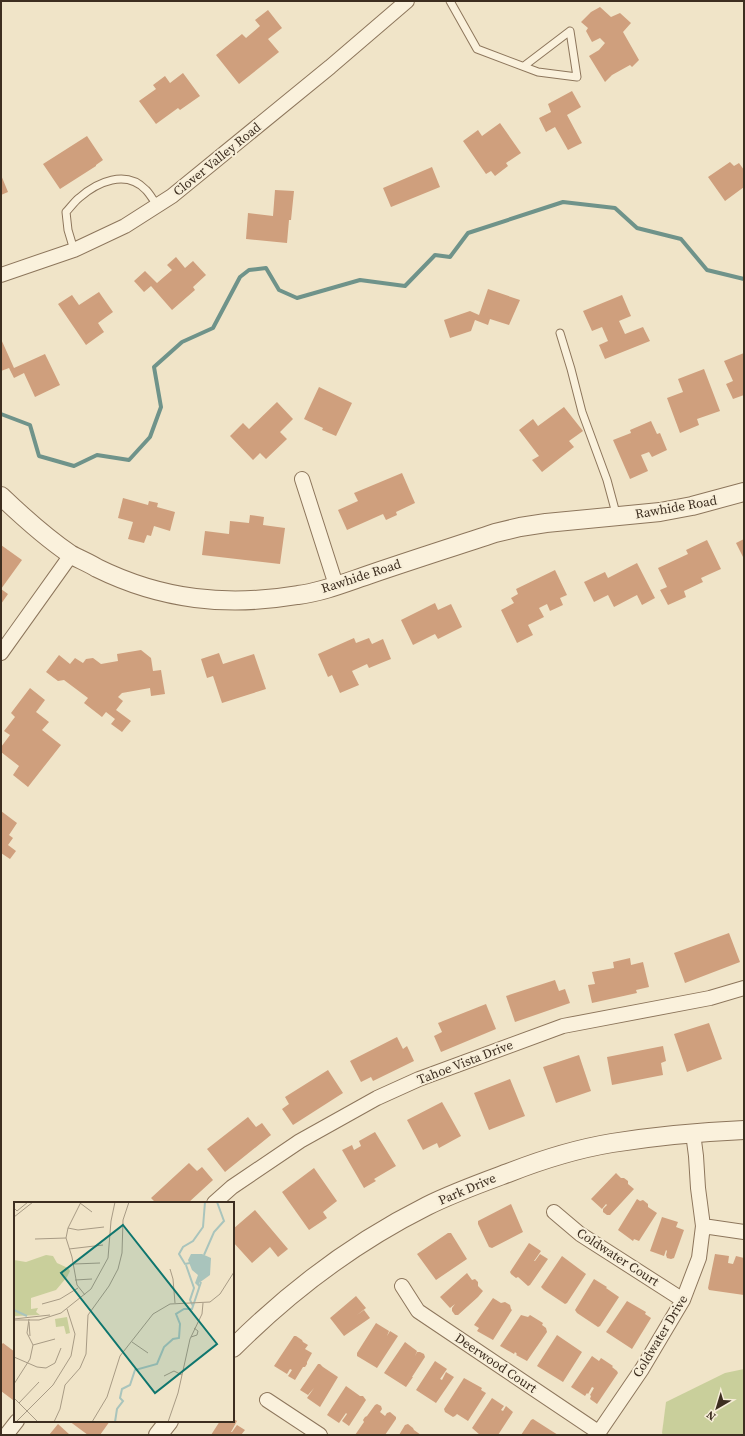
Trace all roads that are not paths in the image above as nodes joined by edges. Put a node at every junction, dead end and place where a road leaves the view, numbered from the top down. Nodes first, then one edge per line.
1 (407, 1) edge
2 (450, 1) edge
3 (524, 66) junction
4 (157, 206) junction
5 (74, 250) junction
6 (1, 275) edge
7 (560, 333) dead end
8 (302, 478) dead end
9 (744, 492) edge
10 (1, 496) edge
11 (617, 517) junction
12 (71, 555) junction
13 (336, 585) junction
14 (1, 653) edge
15 (744, 988) edge
16 (744, 1130) edge
17 (693, 1133) junction
18 (215, 1202) edge
19 (554, 1212) dead end
20 (703, 1226) junction
21 (744, 1232) edge
22 (402, 1286) dead end
23 (683, 1300) junction
24 (234, 1347) edge
25 (267, 1400) dead end
26 (16, 1422) edge
27 (168, 1422) edge
28 (597, 1434) edge
29 (6, 1435) edge
30 (158, 1435) edge
31 (320, 1435) edge

1 - 4 street, Clover Valley Road
2 - 3 lane
3 - 3 lane
4 - 5 street, Clover Valley Road
4 - 5 lane
5 - 6 street, Clover Valley Road
7 - 11 lane
8 - 13 street
9 - 11 street, Rawhide Road
10 - 12 street, Rawhide Road
11 - 13 street, Rawhide Road
12 - 13 street, Rawhide Road
12 - 14 street
15 - 18 street, Tahoe Vista Drive
16 - 17 street, Park Drive
17 - 20 street, Coldwater Drive
17 - 24 street, Park Drive
19 - 23 street, Coldwater Court
20 - 21 street
20 - 23 street, Coldwater Drive
22 - 28 street, Deerwood Court
23 - 28 street, Coldwater Drive
25 - 31 street
26 - 29 street
27 - 30 street

